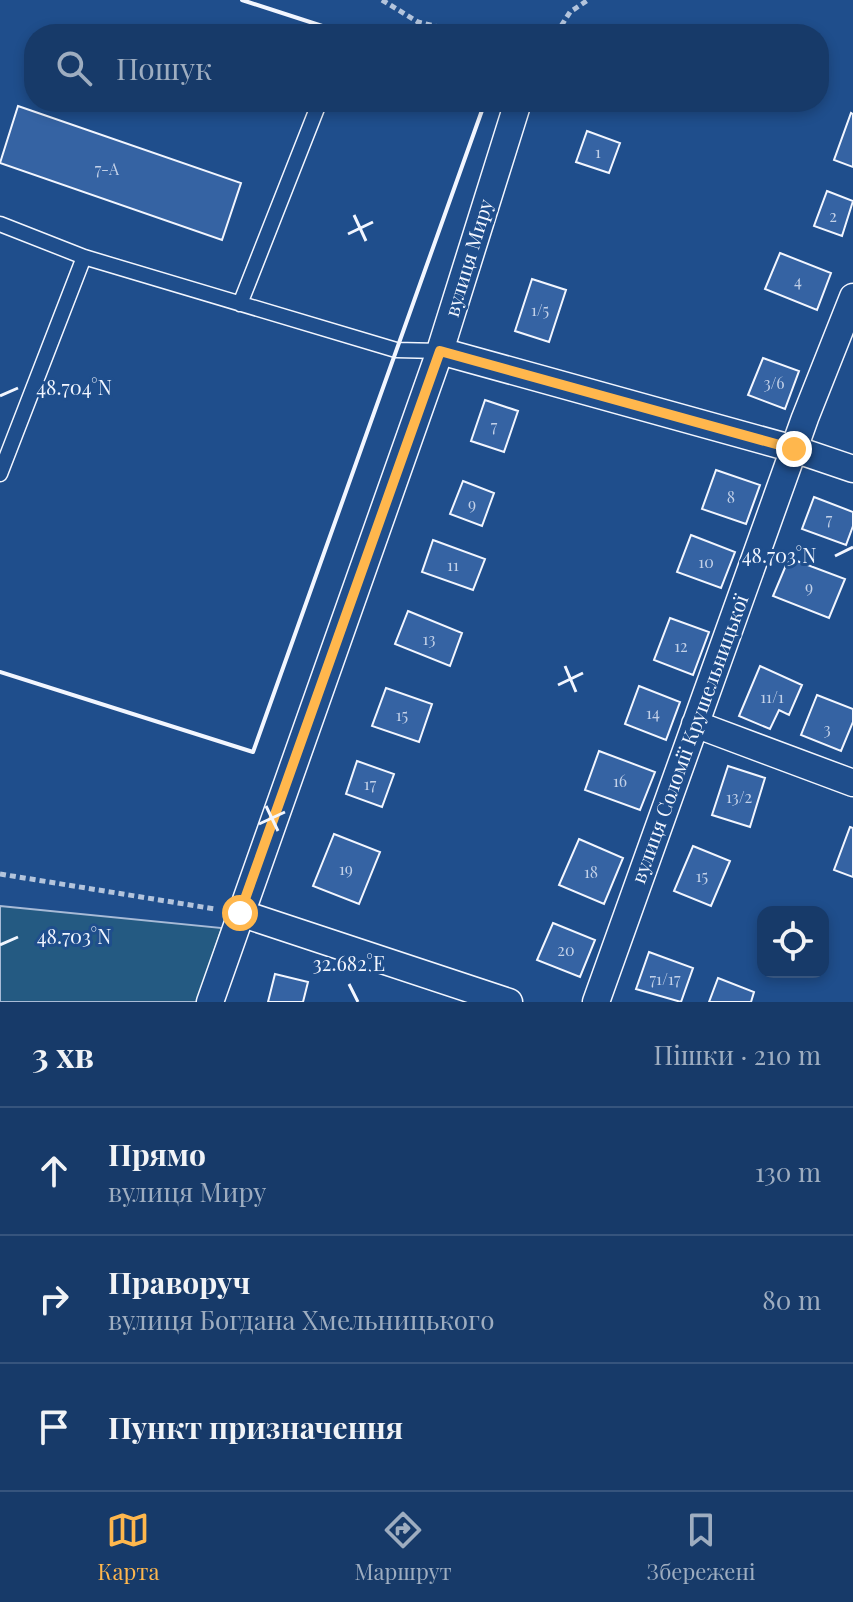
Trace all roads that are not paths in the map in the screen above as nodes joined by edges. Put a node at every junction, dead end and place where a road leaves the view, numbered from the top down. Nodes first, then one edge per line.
1 (316, 112) edge
2 (515, 112) edge
3 (0, 224) edge
4 (84, 257) junction
5 (853, 297) edge
6 (240, 304) junction
7 (440, 351) junction
8 (794, 449) junction
9 (853, 469) edge
10 (0, 474) edge
11 (695, 724) junction
12 (853, 783) edge
13 (240, 913) junction
14 (210, 1002) edge
15 (509, 1002) edge
16 (596, 1002) edge

1 - 6 lane
2 - 7 street, вулиця Миру
3 - 4 lane
4 - 6 lane
4 - 10 lane
5 - 8 street, вулиця Соломії Крушельницької
6 - 7 lane
7 - 8 street
7 - 13 street, вулиця Миру
8 - 9 street
8 - 11 street, вулиця Соломії Крушельницької
11 - 12 street
11 - 16 street, вулиця Соломії Крушельницької
13 - 14 street, вулиця Миру
13 - 15 street

